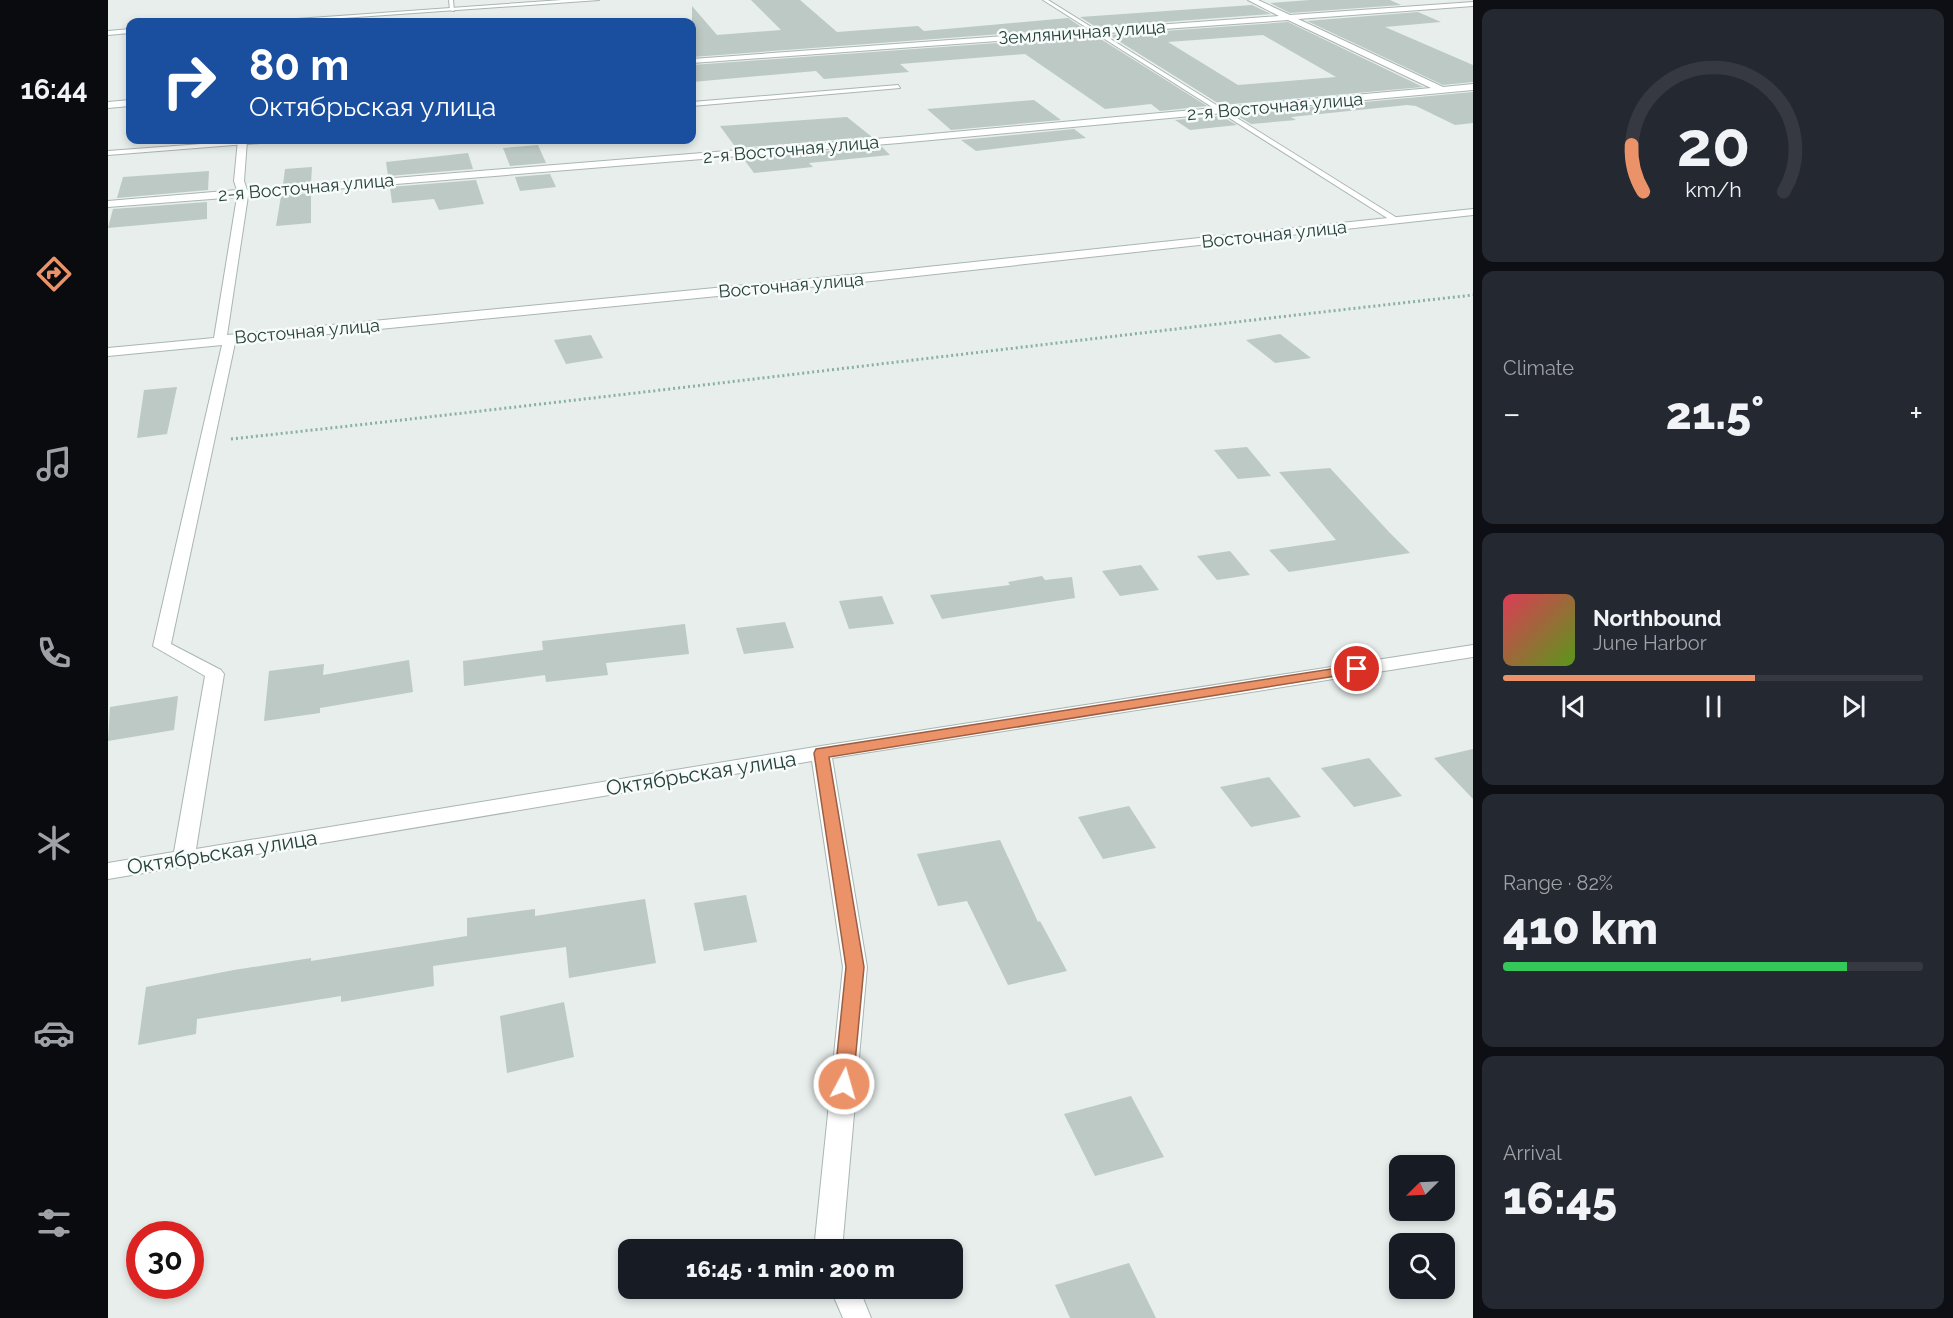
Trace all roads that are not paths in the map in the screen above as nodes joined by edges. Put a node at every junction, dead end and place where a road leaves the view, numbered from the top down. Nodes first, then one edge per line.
1 (451, 0) edge
2 (595, 0) edge
3 (1045, 0) edge
4 (1252, 0) edge
5 (1465, 0) edge
6 (1473, 3) edge
7 (452, 10) junction
8 (1286, 17) junction
9 (333, 18) edge
10 (126, 31) edge
11 (1098, 31) junction
12 (108, 33) edge
13 (696, 61) edge
14 (898, 87) dead end
15 (1473, 87) edge
16 (1444, 91) junction
17 (126, 103) edge
18 (696, 104) edge
19 (108, 105) edge
20 (1223, 111) junction
21 (208, 144) edge
22 (242, 144) edge
23 (108, 153) edge
24 (243, 192) junction
25 (108, 204) edge
26 (1473, 212) edge
27 (1398, 221) junction
28 (225, 339) junction
29 (108, 352) edge
30 (1473, 651) edge
31 (821, 753) junction
32 (184, 858) junction
33 (108, 871) edge
34 (829, 1239) edge
35 (849, 1299) edge
36 (857, 1318) edge

1 - 7 lane
2 - 7 street
3 - 11 lane
4 - 8 street
5 - 6 street
6 - 8 street, Земляничная улица
7 - 9 street
8 - 11 street, Земляничная улица
8 - 16 street
10 - 12 street
11 - 13 street, Земляничная улица
11 - 20 lane
14 - 18 lane
15 - 16 street, 2-я Восточная улица
16 - 20 street, 2-я Восточная улица
17 - 19 street
20 - 24 street, 2-я Восточная улица
20 - 27 lane
21 - 23 lane
22 - 24 street
24 - 25 street, 2-я Восточная улица
24 - 28 street
26 - 27 street, Восточная улица
27 - 28 street, Восточная улица
28 - 29 street, Восточная улица
28 - 32 street
30 - 31 street, Октябрьская улица
31 - 32 street, Октябрьская улица
31 - 34 street
32 - 33 street, Октябрьская улица
35 - 36 street

